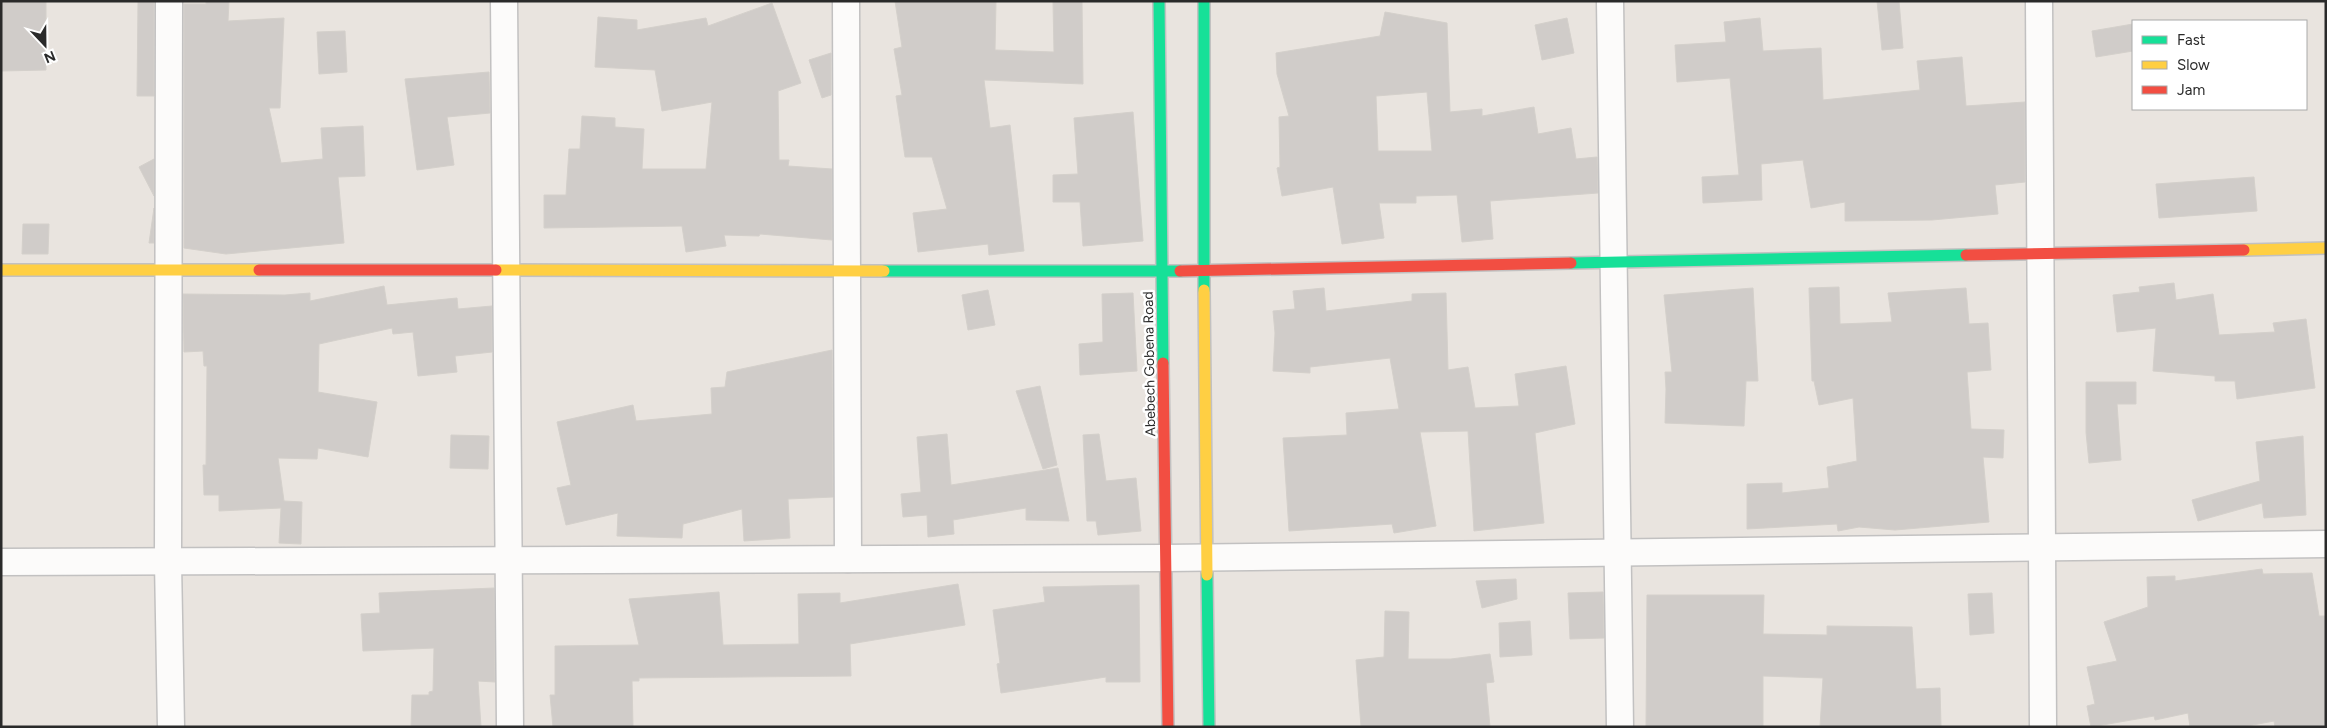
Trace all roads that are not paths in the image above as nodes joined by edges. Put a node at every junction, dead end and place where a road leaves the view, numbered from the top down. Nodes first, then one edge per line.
1 (169, 1) edge
2 (504, 1) edge
3 (846, 1) edge
4 (1159, 1) edge
5 (1204, 1) edge
6 (1610, 1) edge
7 (2039, 1) edge
8 (2326, 248) edge
9 (2040, 254) junction
10 (1613, 262) junction
11 (1, 270) edge
12 (168, 270) junction
13 (1162, 270) junction
14 (1204, 270) junction
15 (506, 271) junction
16 (847, 271) junction
17 (2326, 544) edge
18 (2042, 548) junction
19 (1618, 552) junction
20 (1207, 557) junction
21 (1166, 558) junction
22 (848, 559) junction
23 (508, 560) junction
24 (1, 562) edge
25 (168, 562) junction
26 (171, 727) edge
27 (510, 727) edge
28 (1168, 727) edge
29 (1209, 727) edge
30 (1620, 727) edge
31 (2042, 727) edge

1 - 12 street
2 - 15 street
3 - 16 street
4 - 13 street, Abebech Gobena Road
5 - 14 street
6 - 10 street
7 - 9 street
8 - 9 street
9 - 10 street
9 - 18 street
10 - 14 street
10 - 19 street
11 - 12 street
12 - 15 street
12 - 25 street
13 - 14 street
13 - 16 street
13 - 21 street, Abebech Gobena Road
14 - 20 street
15 - 16 street
15 - 23 street
16 - 22 street
17 - 18 street
18 - 19 street
18 - 31 street
19 - 20 street
19 - 30 street
20 - 21 street
20 - 29 street
21 - 22 street
21 - 28 street, Abebech Gobena Road
22 - 23 street
23 - 25 street
23 - 27 street
24 - 25 street
25 - 26 street

